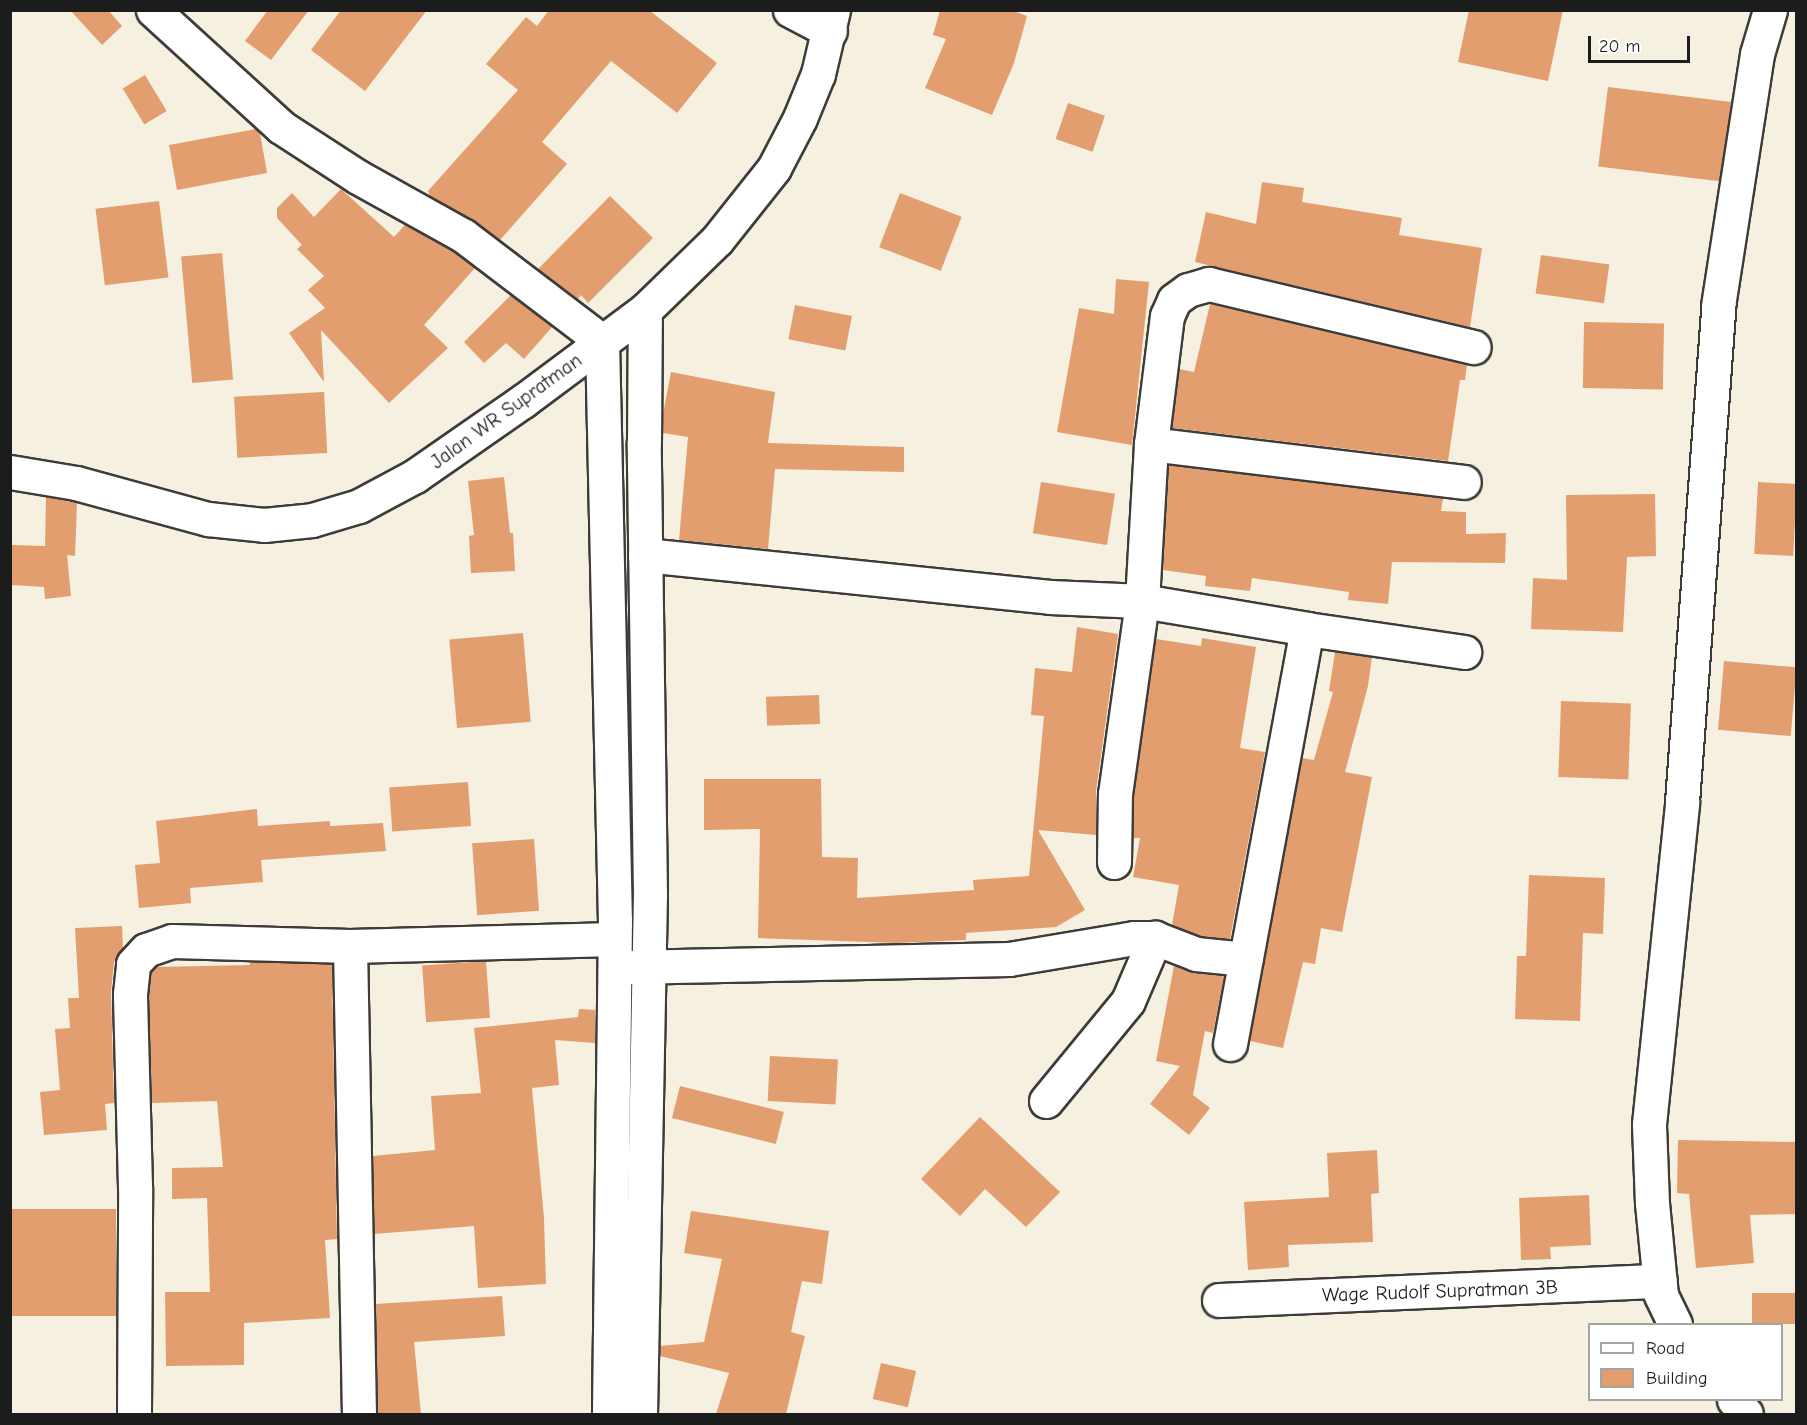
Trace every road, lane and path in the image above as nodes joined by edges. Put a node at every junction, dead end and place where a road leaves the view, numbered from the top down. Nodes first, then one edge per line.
1 (153, 10) edge
2 (790, 10) edge
3 (1770, 10) edge
4 (831, 21) edge
5 (645, 310) junction
6 (602, 341) junction
7 (1474, 347) dead end
8 (1151, 444) junction
9 (10, 472) edge
10 (1464, 482) dead end
11 (645, 555) junction
12 (1142, 601) junction
13 (1307, 629) junction
14 (1464, 652) dead end
15 (1114, 862) dead end
16 (1155, 938) junction
17 (350, 946) junction
18 (614, 953) junction
19 (1246, 959) junction
20 (648, 966) junction
21 (1230, 1044) dead end
22 (1046, 1101) dead end
23 (1660, 1281) junction
24 (1219, 1300) dead end
25 (1675, 1323) edge
26 (1735, 1401) edge
27 (134, 1414) edge
28 (359, 1414) edge
29 (609, 1414) edge
30 (640, 1414) edge
31 (1746, 1414) edge

1 - 6 main road
2 - 4 main road
3 - 23 main road
4 - 5 main road, Jalan WR Supratman
5 - 6 main road, Jalan WR Supratman
5 - 11 main road
6 - 9 main road, Jalan WR Supratman
6 - 18 main road
7 - 8 main road
8 - 10 main road
8 - 12 main road
11 - 12 main road
11 - 20 main road
12 - 13 main road
12 - 15 main road
13 - 14 main road
13 - 19 main road
16 - 19 main road
16 - 20 main road
16 - 22 main road
17 - 18 main road
17 - 27 main road
17 - 28 main road
18 - 20 main road
18 - 29 main road
19 - 21 main road
20 - 30 main road
23 - 24 main road, Wage Rudolf Supratman 3B
23 - 25 main road
26 - 31 main road

